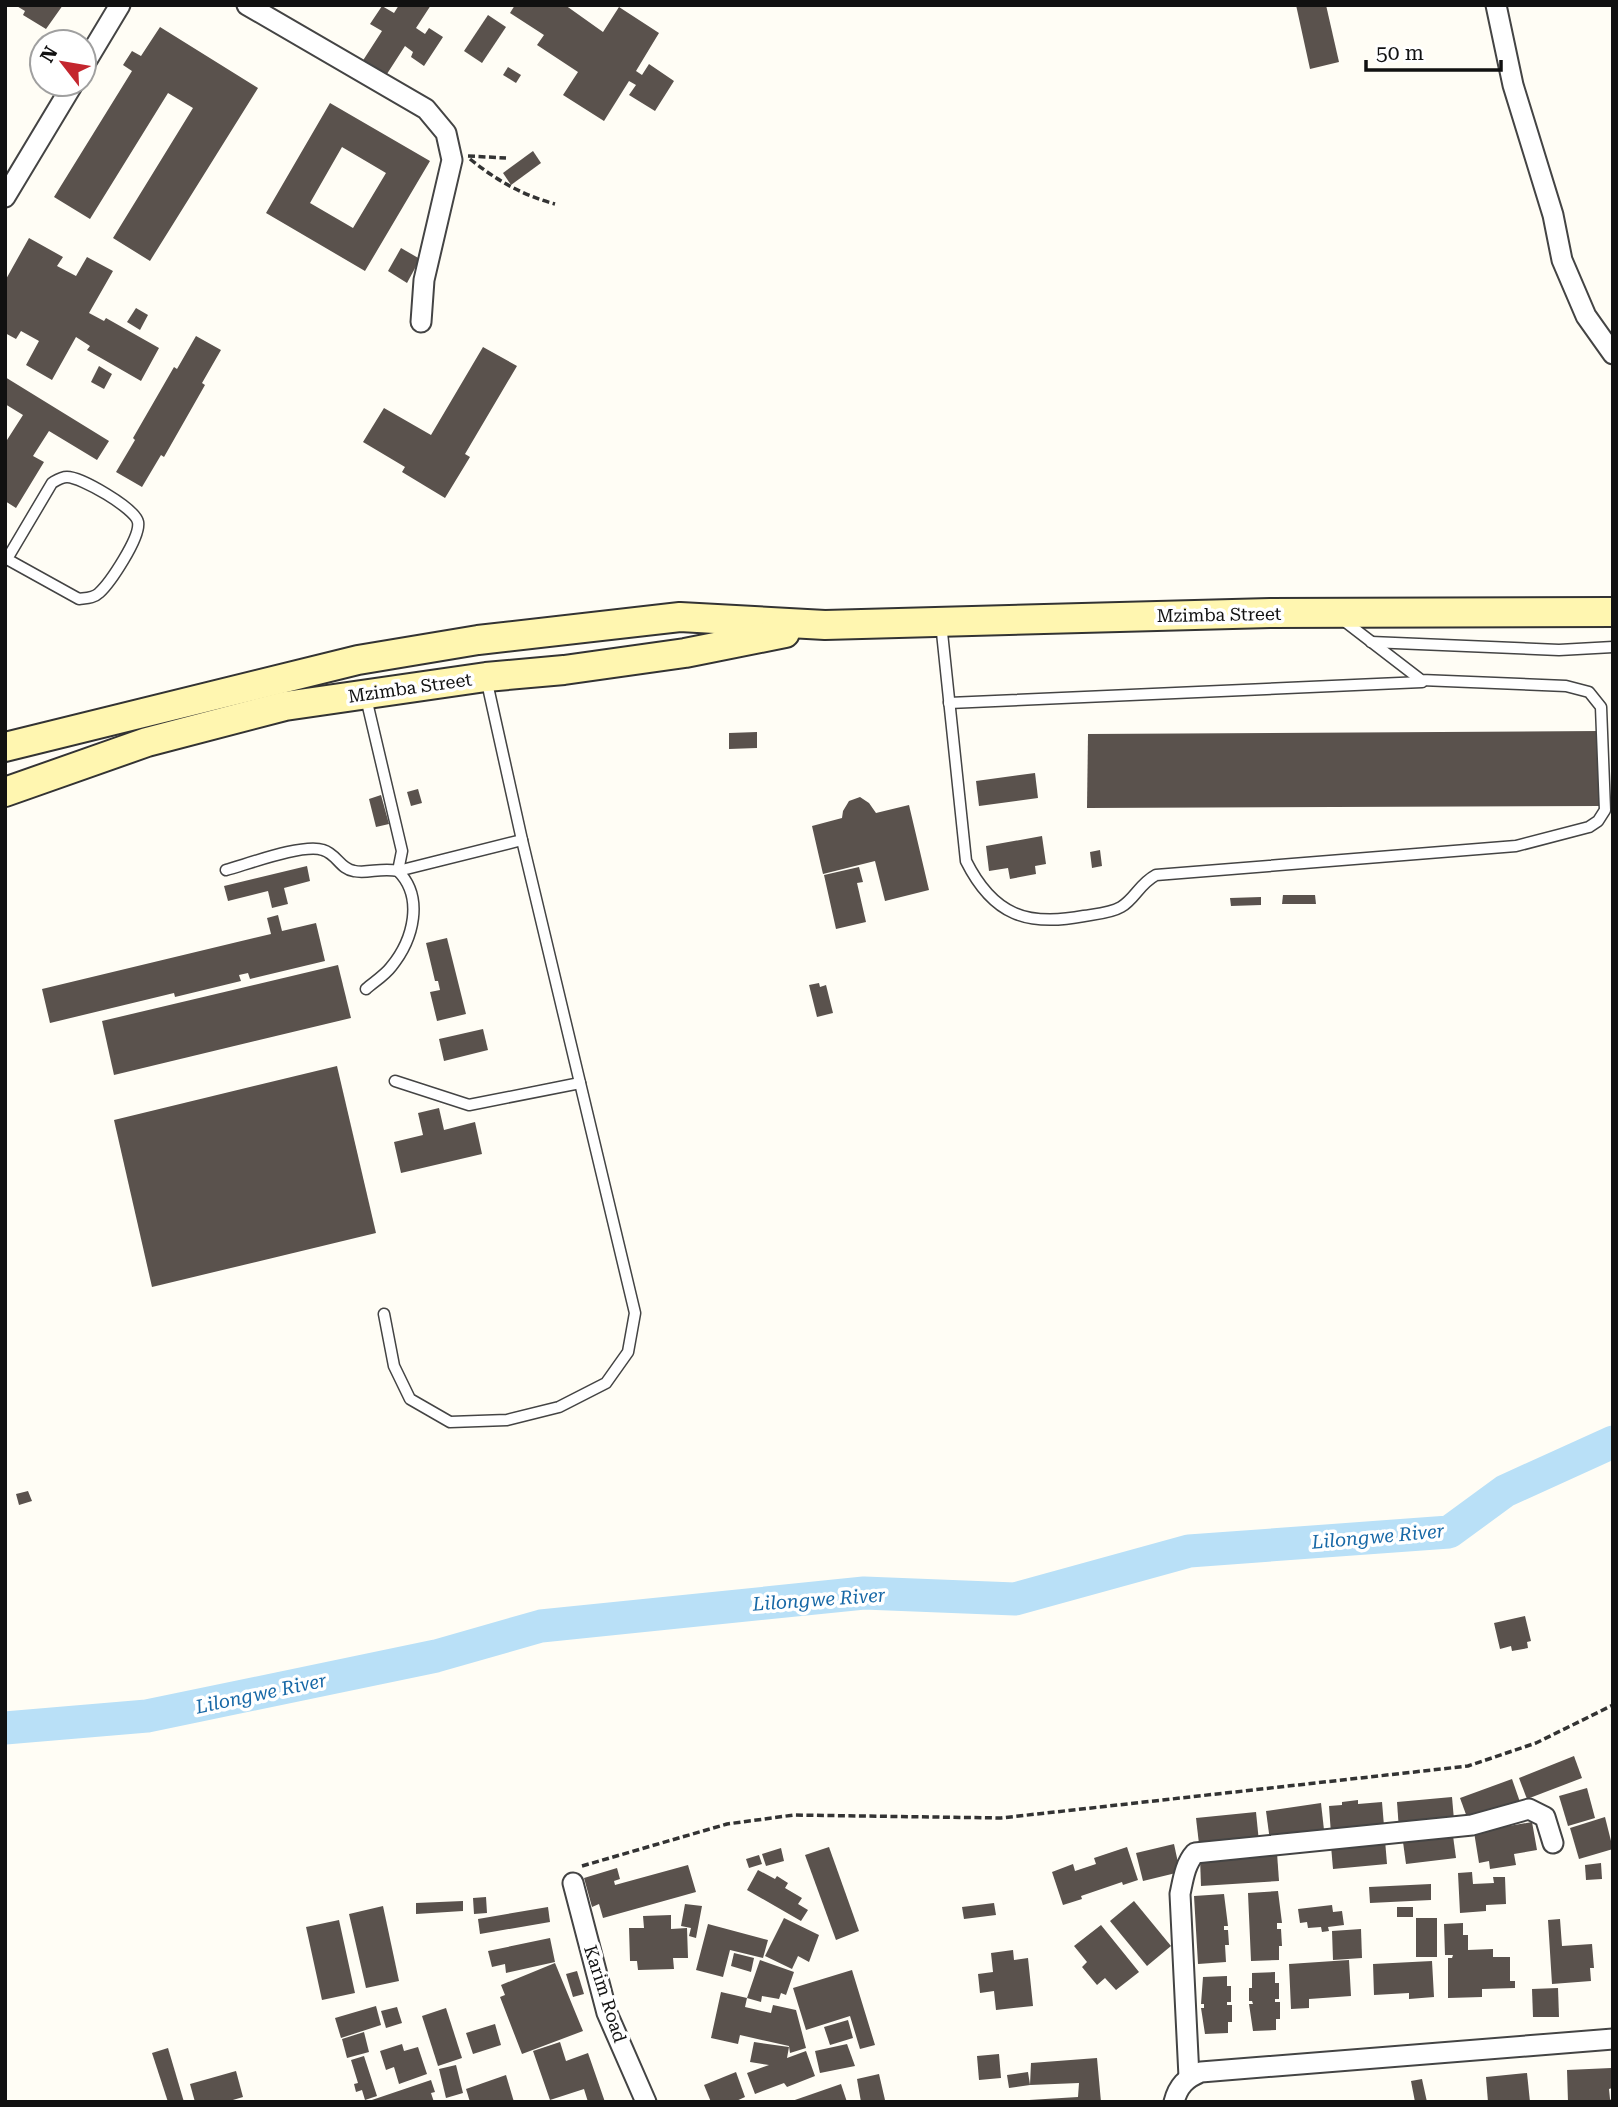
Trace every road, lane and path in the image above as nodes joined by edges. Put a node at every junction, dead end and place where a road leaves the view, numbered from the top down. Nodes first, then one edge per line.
1 (120, 5) edge
2 (247, 5) edge
3 (1496, 5) edge
4 (98, 42) edge
5 (65, 98) edge
6 (506, 158) dead end
7 (5, 198) edge
8 (555, 204) dead end
9 (421, 321) dead end
10 (1613, 354) edge
11 (6, 558) edge
12 (1333, 612) junction
13 (1613, 612) edge
14 (941, 622) junction
15 (825, 625) junction
16 (1371, 642) junction
17 (1613, 647) edge
18 (486, 677) junction
19 (1430, 682) junction
20 (365, 694) junction
21 (949, 703) junction
22 (5, 747) edge
23 (5, 792) edge
24 (522, 840) junction
25 (226, 870) dead end
26 (398, 871) junction
27 (366, 989) dead end
28 (395, 1081) dead end
29 (580, 1083) junction
30 (384, 1314) dead end
31 (1613, 1705) edge
32 (1553, 1843) dead end
33 (573, 1883) joint
34 (1613, 2039) edge
35 (1189, 2077) junction
36 (646, 2102) edge
37 (1174, 2102) edge

1 - 4 street
2 - 9 street
3 - 10 street
5 - 7 street
6 - 8 path
11 - 11 lane
12 - 13 street, Mzimba Street
12 - 14 street, Mzimba Street
12 - 16 lane
14 - 15 street, Mzimba Street
14 - 21 lane
15 - 18 street, Mzimba Street
15 - 22 street, Mzimba Street
16 - 17 lane
16 - 19 lane
18 - 20 street, Mzimba Street
18 - 24 lane
19 - 21 lane
19 - 21 lane
20 - 23 street, Mzimba Street
20 - 26 lane
24 - 26 lane
24 - 29 lane
25 - 26 lane
26 - 27 lane
28 - 29 lane
29 - 30 lane
31 - 33 path
32 - 35 street
33 - 36 street, Karim Road
34 - 35 street
35 - 37 street

